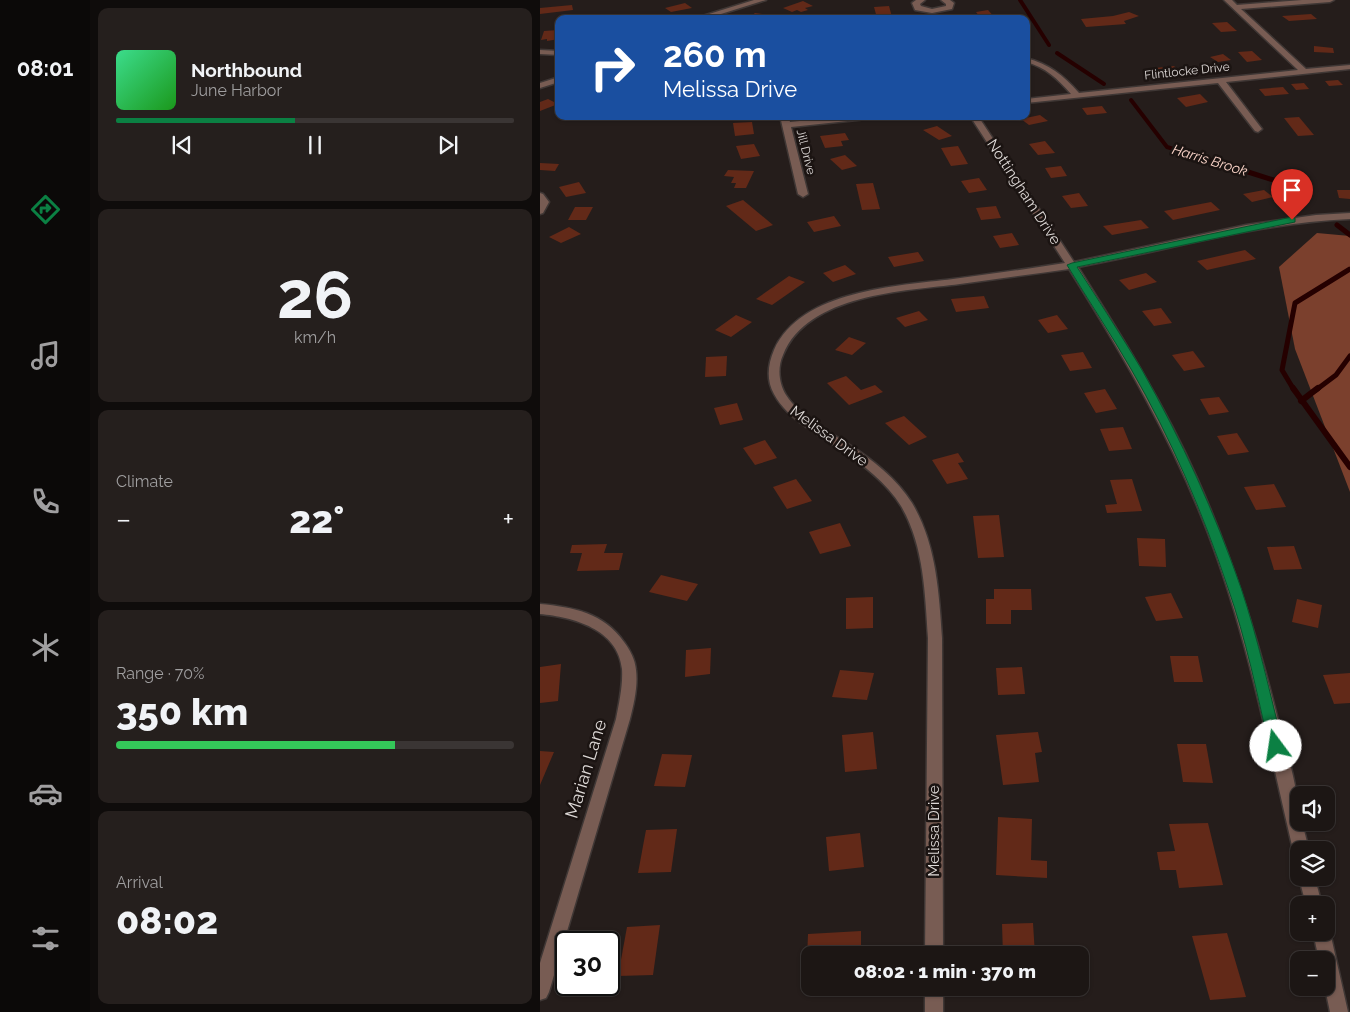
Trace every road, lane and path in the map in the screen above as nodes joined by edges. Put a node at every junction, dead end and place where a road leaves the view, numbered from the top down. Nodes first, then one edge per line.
1 (762, 0) edge
2 (922, 0) edge
3 (945, 0) edge
4 (1228, 0) edge
5 (1330, 0) edge
6 (1236, 7) junction
7 (938, 11) junction
8 (715, 15) edge
9 (941, 15) edge
10 (540, 52) edge
11 (555, 53) edge
12 (1030, 61) edge
13 (1350, 67) edge
14 (1304, 72) junction
15 (1220, 80) junction
16 (555, 81) edge
17 (540, 86) edge
18 (1076, 95) junction
19 (1030, 101) edge
20 (803, 120) edge
21 (977, 120) edge
22 (785, 121) edge
23 (1258, 129) dead end
24 (803, 194) dead end
25 (540, 196) edge
26 (540, 211) edge
27 (1350, 216) edge
28 (1072, 265) junction
29 (540, 609) edge
30 (1299, 841) edge
31 (1323, 941) edge
32 (934, 946) edge
33 (540, 992) edge
34 (934, 996) edge
35 (934, 1012) edge
36 (1339, 1012) edge

1 - 8 street
2 - 7 street
3 - 7 street
4 - 6 street
5 - 6 street
6 - 14 street
7 - 9 street
10 - 11 street
12 - 18 street
13 - 14 street, Flintlocke Drive
14 - 15 street, Flintlocke Drive
15 - 18 street, Flintlocke Drive
15 - 23 street
16 - 17 street
18 - 19 street, Flintlocke Drive
20 - 22 street
21 - 28 street, Nottingham Drive
22 - 24 street, Jill Drive
25 - 26 street
27 - 28 street, Melissa Drive
28 - 30 street, Nottingham Drive
28 - 32 street, Melissa Drive
29 - 33 street, Marian Lane
31 - 36 street
34 - 35 street

